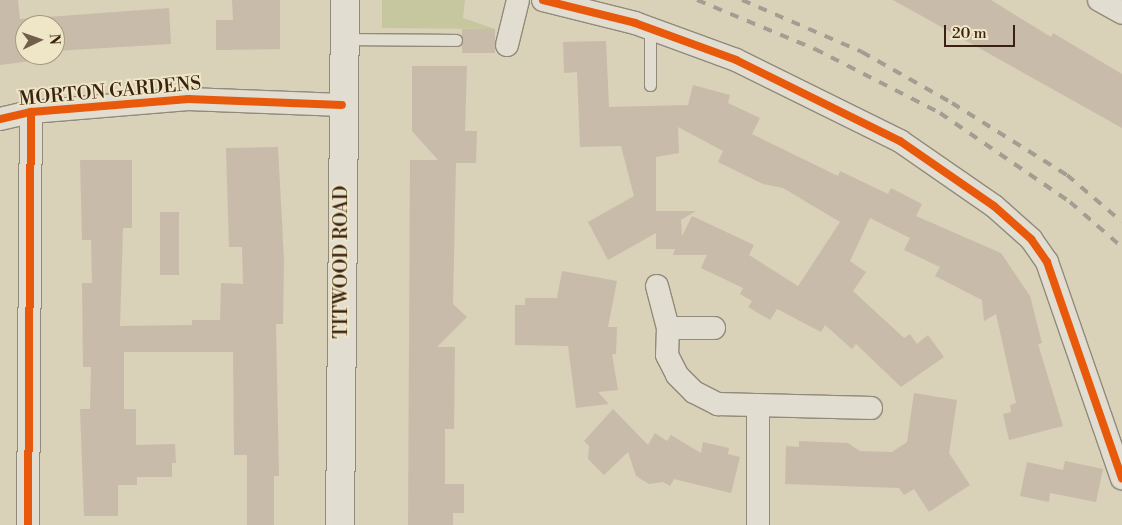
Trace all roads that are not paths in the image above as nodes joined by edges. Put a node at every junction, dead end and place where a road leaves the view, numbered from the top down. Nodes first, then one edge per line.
1 (345, 0) edge
2 (518, 0) edge
3 (543, 0) edge
4 (1099, 0) edge
5 (1122, 13) edge
6 (650, 28) junction
7 (344, 38) junction
8 (456, 40) dead end
9 (507, 45) dead end
10 (650, 85) dead end
11 (342, 105) junction
12 (31, 112) junction
13 (0, 119) edge
14 (657, 286) dead end
15 (668, 328) junction
16 (714, 328) dead end
17 (758, 405) junction
18 (871, 408) dead end
19 (1122, 478) edge
20 (28, 525) edge
21 (340, 525) edge
22 (758, 525) edge

1 - 7 main road, TITWOOD ROAD
2 - 9 street
3 - 6 street
4 - 5 street
6 - 10 lane
6 - 19 street
7 - 8 lane
7 - 11 main road, TITWOOD ROAD
11 - 12 street, MORTON GARDENS
11 - 21 main road, TITWOOD ROAD
12 - 13 street, MORTON GARDENS
12 - 20 street
14 - 15 street
15 - 16 street
15 - 17 street
17 - 18 street
17 - 22 street

